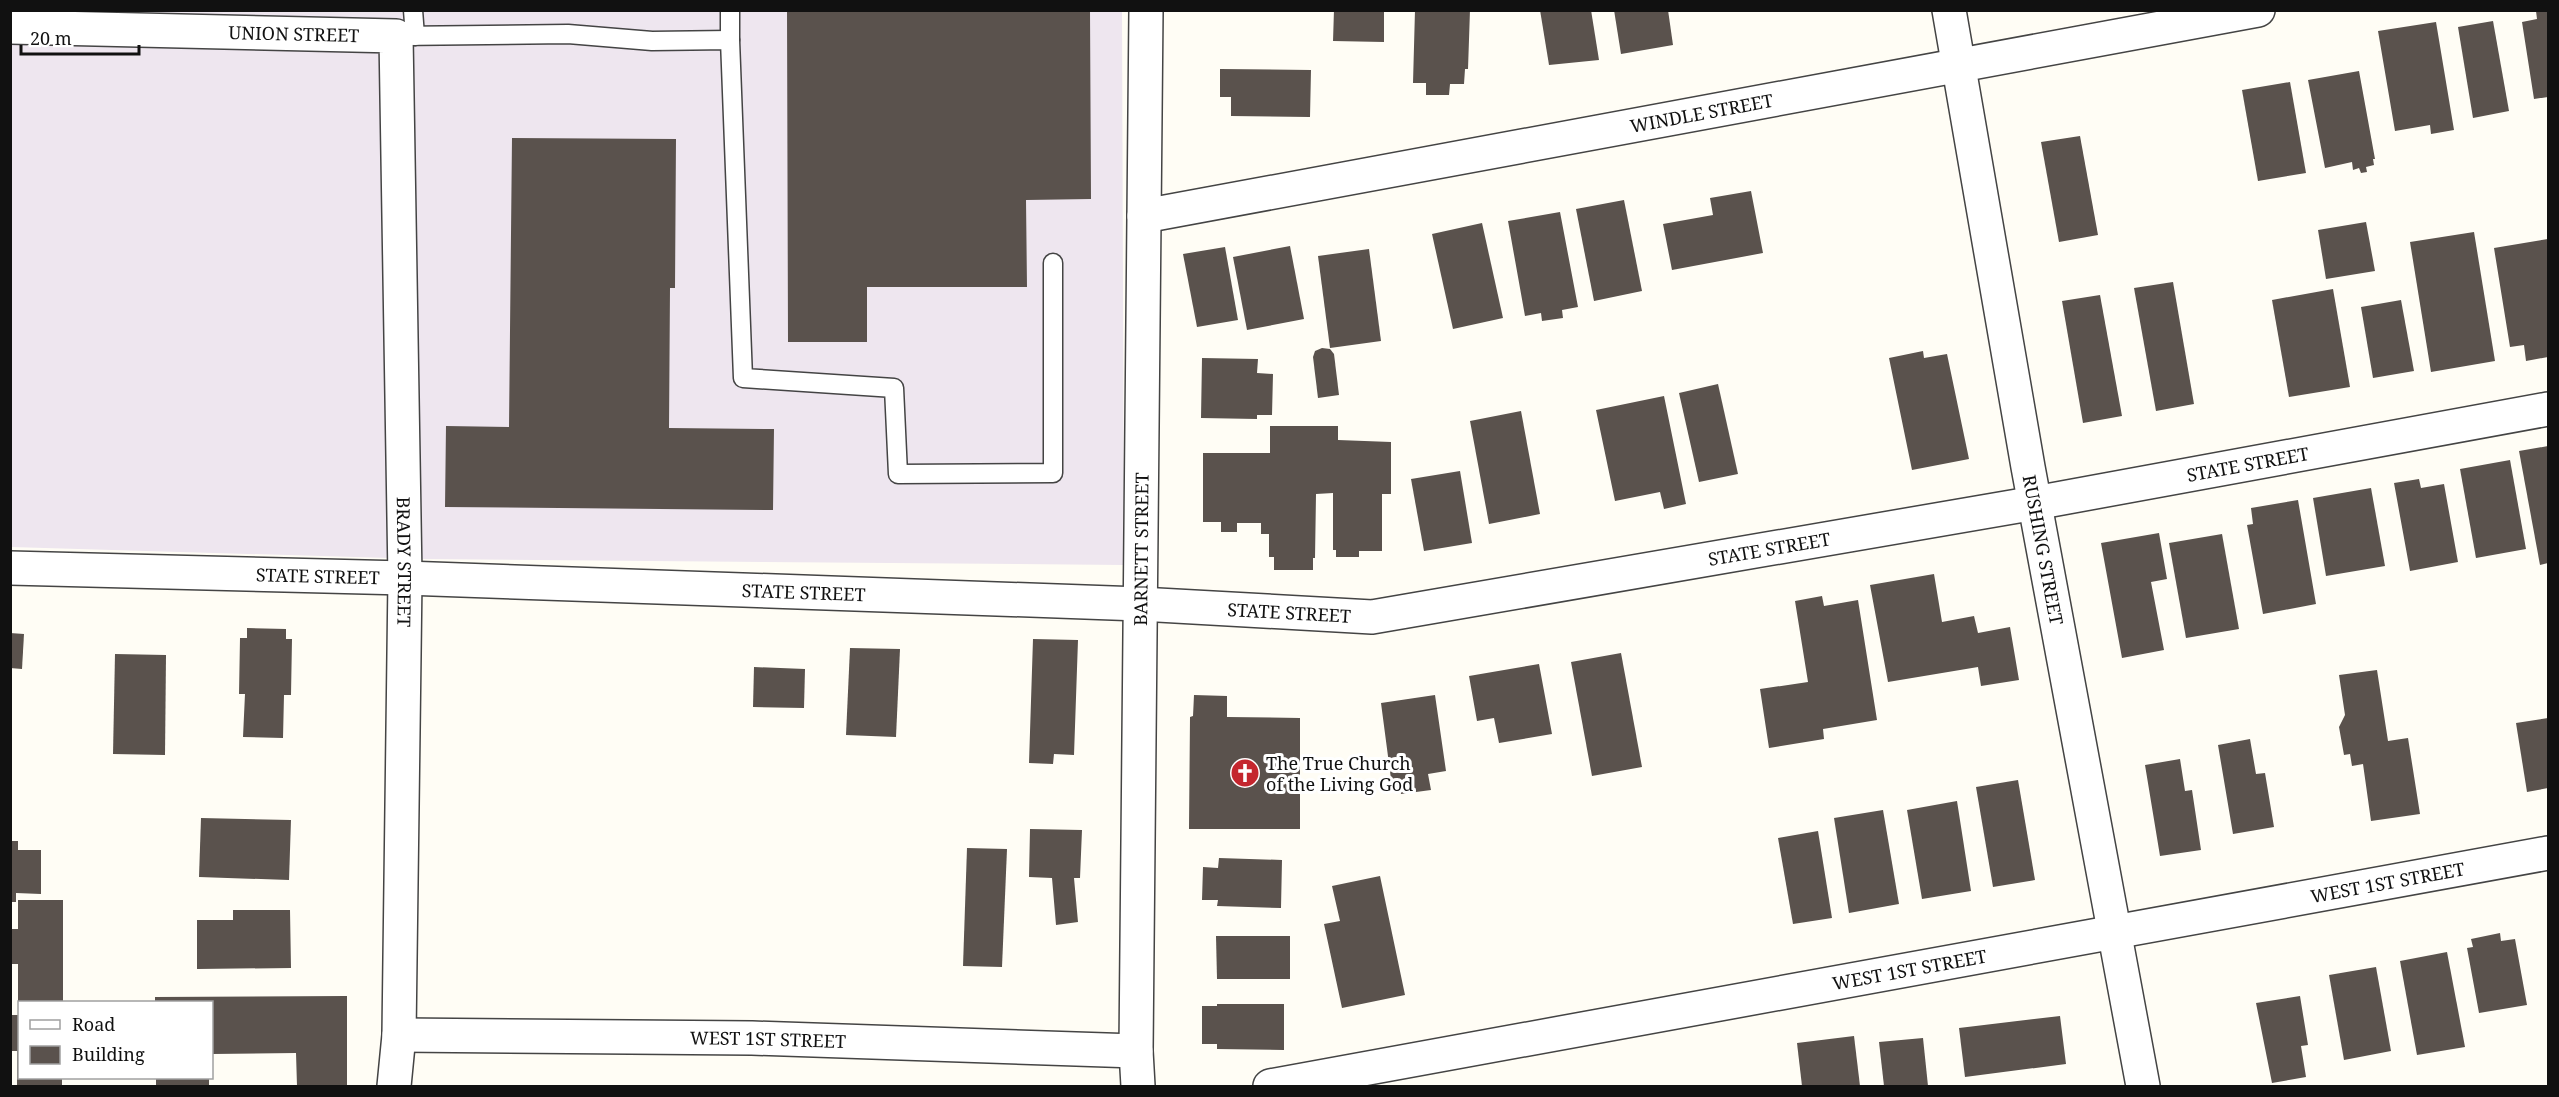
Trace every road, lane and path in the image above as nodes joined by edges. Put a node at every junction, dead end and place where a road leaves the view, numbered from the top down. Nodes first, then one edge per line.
1 (729, 10) edge
2 (1146, 10) edge
3 (1949, 10) edge
4 (2258, 10) edge
5 (10, 27) edge
6 (408, 27) edge
7 (730, 40) junction
8 (1959, 65) junction
9 (1144, 216) junction
10 (1053, 263) dead end
11 (2548, 409) edge
12 (2035, 503) junction
13 (10, 568) edge
14 (405, 578) junction
15 (1140, 604) junction
16 (2548, 853) edge
17 (2114, 934) junction
18 (399, 1035) junction
19 (1136, 1051) junction
20 (394, 1086) edge
21 (1138, 1086) edge
22 (1270, 1086) edge
23 (2143, 1086) edge

1 - 7 lane
2 - 9 street, BARNETT STREET
3 - 8 street, RUSHING STREET
4 - 8 street, WINDLE STREET
5 - 6 street, UNION STREET
6 - 7 lane
6 - 14 street, BRADY STREET
7 - 10 lane
8 - 9 street, WINDLE STREET
8 - 12 street, RUSHING STREET
9 - 15 street, BARNETT STREET
11 - 12 street, STATE STREET
12 - 15 street, STATE STREET
12 - 17 street, RUSHING STREET
13 - 14 street, STATE STREET
14 - 15 street, STATE STREET
14 - 18 street, BRADY STREET
15 - 19 street, BARNETT STREET
16 - 17 street, WEST 1ST STREET
17 - 22 street, WEST 1ST STREET
17 - 23 street, RUSHING STREET
18 - 19 street, WEST 1ST STREET
18 - 20 street, BRADY STREET
19 - 21 street, BARNETT STREET

